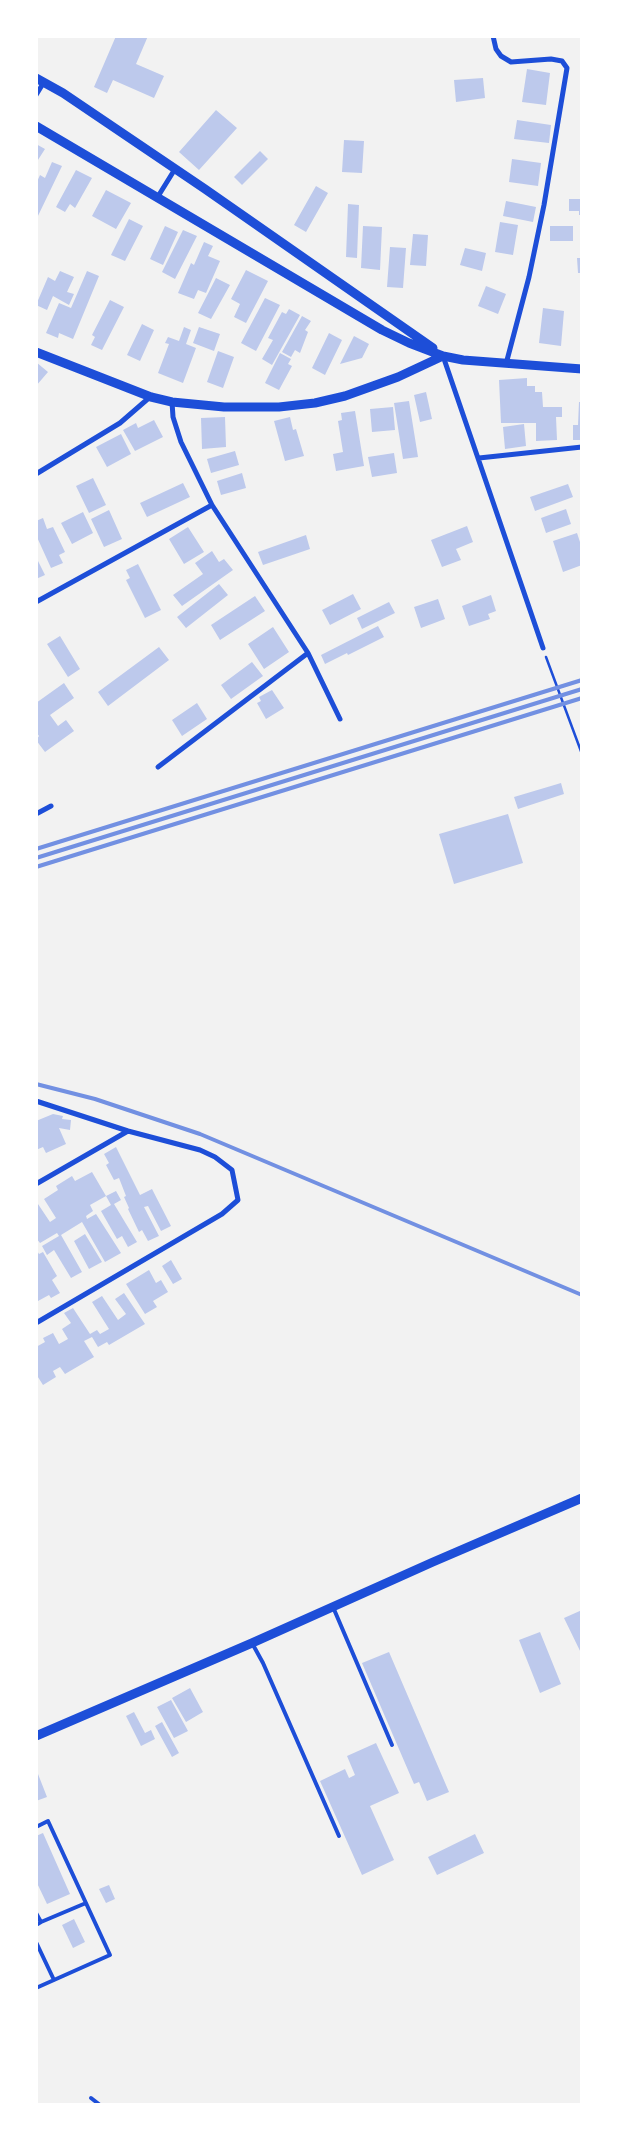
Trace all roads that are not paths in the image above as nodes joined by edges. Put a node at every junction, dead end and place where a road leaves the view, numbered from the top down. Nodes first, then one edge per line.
1 (493, 36) edge
2 (40, 80) edge
3 (36, 95) edge
4 (36, 126) edge
5 (175, 170) junction
6 (157, 198) junction
7 (36, 352) edge
8 (443, 356) junction
9 (506, 364) junction
10 (582, 369) edge
11 (150, 397) junction
12 (172, 402) junction
13 (582, 447) edge
14 (479, 458) junction
15 (36, 474) edge
16 (212, 505) junction
17 (36, 602) edge
18 (543, 648) road end
19 (308, 653) junction
20 (340, 719) dead end
21 (158, 767) dead end
22 (51, 806) dead end
23 (36, 814) edge
24 (36, 1101) edge
25 (128, 1131) junction
26 (36, 1184) edge
27 (36, 1323) edge
28 (582, 1498) edge
29 (332, 1607) junction
30 (252, 1643) junction
31 (36, 1736) edge
32 (392, 1745) dead end
33 (36, 1827) edge
34 (339, 1836) dead end
35 (86, 1903) junction
36 (36, 1913) edge
37 (38, 1924) edge
38 (36, 1942) edge
39 (54, 1980) junction
40 (36, 1988) edge
41 (91, 2098) dead end
42 (100, 2105) edge

1 - 9 street
2 - 3 street
2 - 5 street
4 - 6 street
5 - 6 street
5 - 8 street
6 - 8 street
7 - 11 street
8 - 9 street
8 - 12 street
8 - 14 street
9 - 10 street
11 - 12 street
11 - 15 street
12 - 16 street
13 - 14 street
14 - 18 street
16 - 17 street
16 - 19 street
19 - 20 street
19 - 21 street
22 - 23 street
24 - 25 street
25 - 26 street
25 - 27 street
28 - 29 street
29 - 30 street
29 - 32 lane
30 - 31 street
30 - 34 lane
33 - 35 lane
35 - 37 lane
35 - 39 lane
36 - 37 lane
38 - 39 lane
39 - 40 lane
41 - 42 lane

